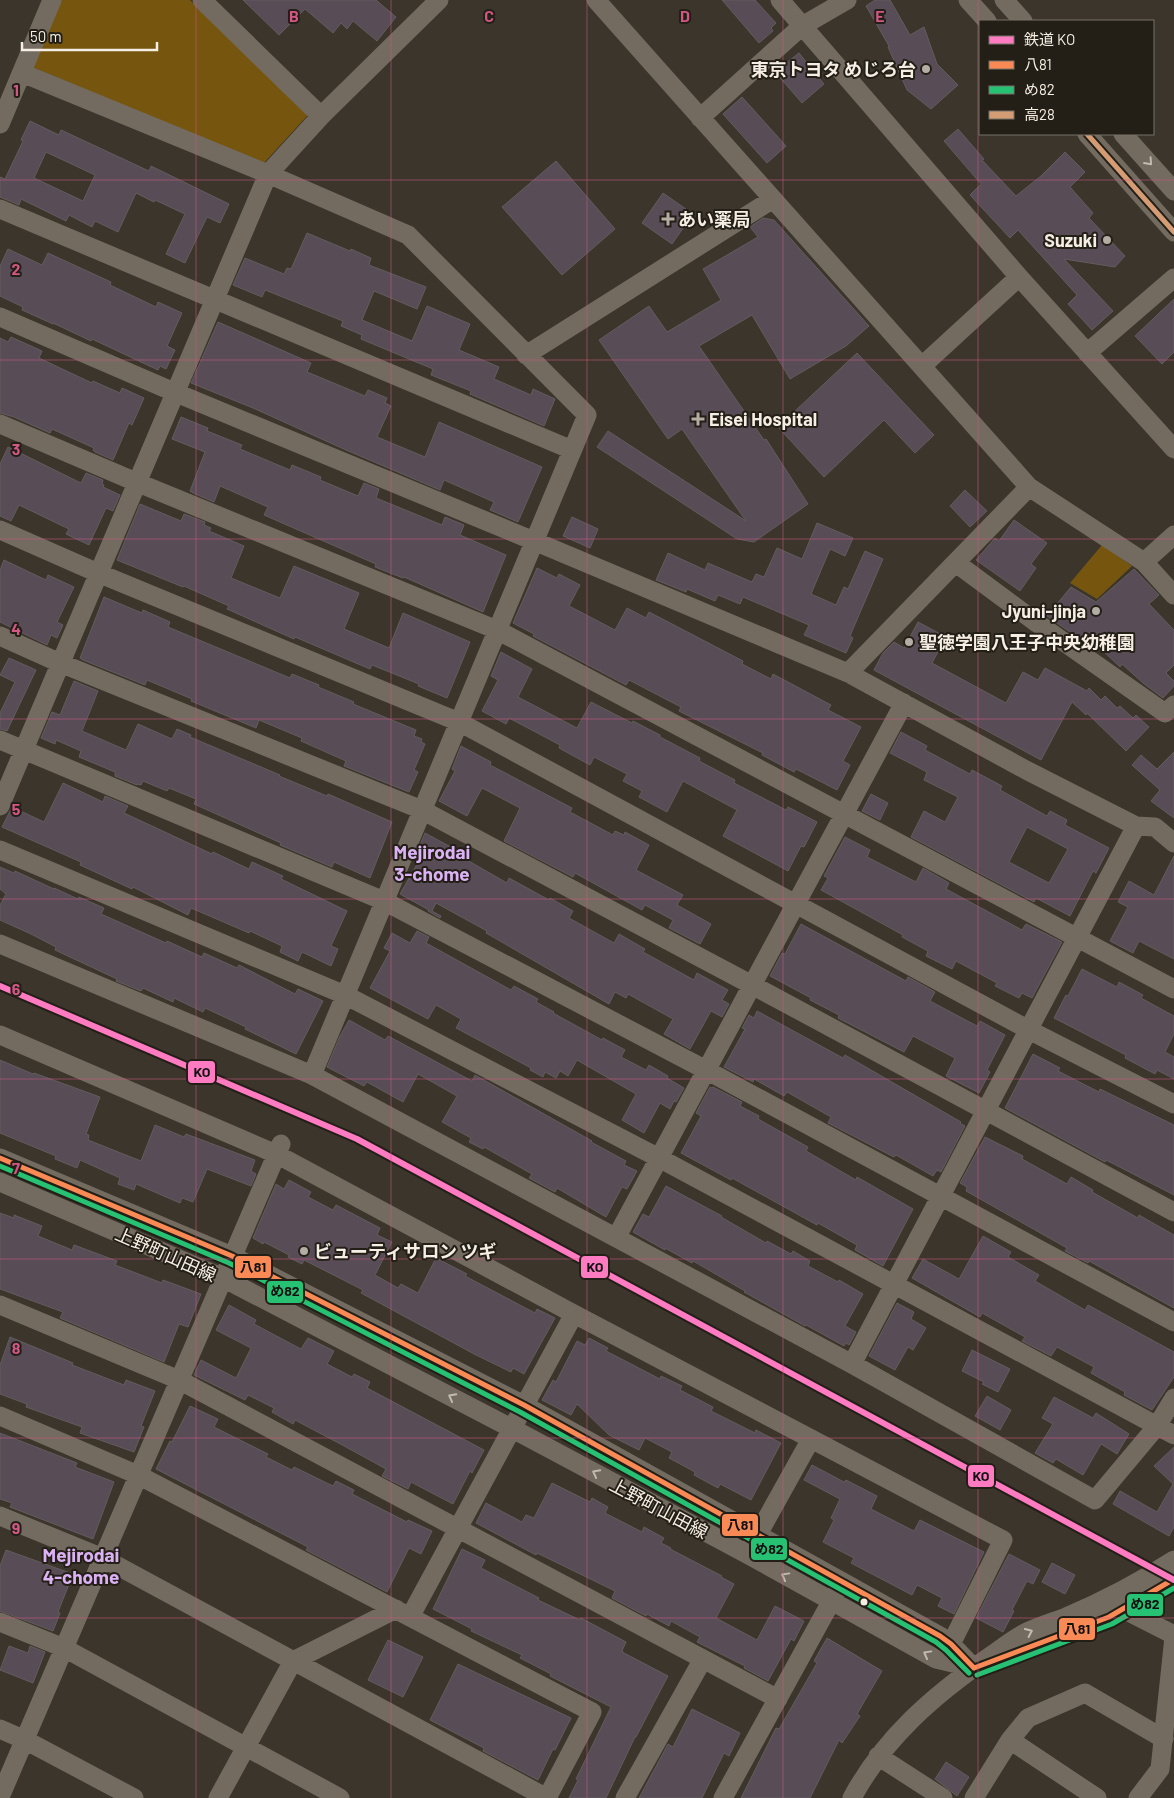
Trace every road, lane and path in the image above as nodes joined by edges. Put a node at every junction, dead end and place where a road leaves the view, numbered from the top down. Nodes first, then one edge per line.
1 (52, 0) edge
2 (202, 0) edge
3 (439, 0) edge
4 (596, 0) edge
5 (780, 0) edge
6 (847, 0) edge
7 (968, 0) edge
8 (1004, 0) edge
9 (986, 20) edge
10 (1022, 20) edge
11 (802, 26) junction
12 (22, 73) junction
13 (321, 116) junction
14 (700, 118) junction
15 (0, 124) edge
16 (1088, 135) edge
17 (1124, 135) edge
18 (268, 174) junction
19 (1174, 191) edge
20 (773, 199) junction
21 (0, 209) edge
22 (1174, 232) edge
23 (1019, 277) junction
24 (1174, 278) edge
25 (214, 299) junction
26 (0, 317) edge
27 (1087, 353) junction
28 (526, 355) junction
29 (922, 366) junction
30 (174, 392) junction
31 (0, 424) edge
32 (1174, 449) edge
33 (572, 450) junction
34 (136, 482) junction
35 (1029, 487) junction
36 (0, 530) edge
37 (1174, 535) edge
38 (534, 540) junction
39 (956, 562) junction
40 (1144, 562) junction
41 (98, 573) junction
42 (1174, 595) edge
43 (497, 630) junction
44 (0, 636) edge
45 (60, 663) junction
46 (848, 673) junction
47 (904, 703) junction
48 (1174, 705) edge
49 (459, 722) junction
50 (0, 740) edge
51 (23, 750) junction
52 (0, 806) edge
53 (422, 810) junction
54 (845, 814) junction
55 (1136, 826) junction
56 (1174, 843) edge
57 (0, 850) edge
58 (384, 901) junction
59 (796, 904) junction
60 (1078, 938) junction
61 (0, 944) edge
62 (752, 985) junction
63 (1174, 989) edge
64 (345, 995) junction
65 (1029, 1030) junction
66 (0, 1035) edge
67 (706, 1070) junction
68 (312, 1075) junction
69 (1174, 1104) edge
70 (986, 1111) junction
71 (278, 1149) junction
72 (0, 1158) edge
73 (659, 1158) junction
74 (0, 1182) edge
75 (941, 1197) junction
76 (104, 1202) junction
77 (1174, 1212) edge
78 (95, 1223) junction
79 (616, 1238) junction
80 (232, 1256) junction
81 (223, 1278) junction
82 (895, 1284) junction
83 (327, 1304) junction
84 (0, 1305) edge
85 (574, 1314) junction
86 (1174, 1322) edge
87 (315, 1326) junction
88 (420, 1352) junction
89 (852, 1364) junction
90 (410, 1375) junction
91 (179, 1380) junction
92 (1174, 1398) edge
93 (524, 1405) junction
94 (0, 1416) edge
95 (1157, 1426) junction
96 (512, 1428) junction
97 (1174, 1434) edge
98 (812, 1439) junction
99 (642, 1470) junction
100 (138, 1475) junction
101 (630, 1492) junction
102 (0, 1516) edge
103 (457, 1529) junction
104 (758, 1535) junction
105 (747, 1554) junction
106 (102, 1558) junction
107 (1173, 1566) edge
108 (842, 1581) junction
109 (831, 1602) junction
110 (1119, 1602) junction
111 (403, 1613) junction
112 (0, 1622) edge
113 (1174, 1636) edge
114 (951, 1644) junction
115 (64, 1648) junction
116 (703, 1659) junction
117 (293, 1661) junction
118 (974, 1668) junction
119 (778, 1700) junction
120 (0, 1730) edge
121 (1164, 1739) junction
122 (24, 1740) junction
123 (1010, 1740) junction
124 (246, 1748) junction
125 (878, 1756) junction
126 (0, 1797) edge
127 (134, 1798) edge
128 (218, 1798) edge
129 (340, 1798) edge
130 (547, 1798) edge
131 (625, 1798) edge
132 (723, 1798) edge
133 (852, 1798) edge
134 (943, 1798) edge
135 (974, 1798) edge
136 (1097, 1798) edge
137 (1138, 1798) edge

1 - 12 street
2 - 13 street
3 - 13 street
4 - 14 street
5 - 11 street
6 - 11 street
7 - 9 street
8 - 10 street
11 - 14 street
11 - 23 street
12 - 15 street
12 - 18 street
13 - 18 street
14 - 20 street
16 - 22 street
17 -> 19 street
18 - 25 street
18 - 28 street
20 - 28 street
20 - 29 street
21 - 25 street
23 - 27 street
23 - 29 street
24 - 27 street
25 - 30 street
25 - 33 street
26 - 30 street
27 - 32 street
28 - 33 street
29 - 35 street
30 - 34 street
30 - 38 street
31 - 34 street
33 - 38 street
34 - 41 street
34 - 43 street
35 - 39 street
35 - 40 street
36 - 41 street
37 - 40 street
38 - 43 street
38 - 46 street
39 - 46 street
39 - 48 street
40 - 42 street
41 - 45 street
41 - 49 street
43 - 49 street
43 - 54 street
44 - 45 street
45 - 51 street
45 - 53 street
46 - 47 street
47 - 54 street
47 - 55 street
49 - 53 street
49 - 59 street
50 - 51 street
51 - 52 street
51 - 58 street
53 - 58 street
53 - 62 street
54 - 59 street
54 - 60 street
55 - 56 street
55 - 60 street
57 - 64 street
58 - 64 street
58 - 67 street
59 - 62 street
59 - 65 street
60 - 63 street
60 - 65 street
61 - 68 street
62 - 67 street
62 - 70 street
64 - 68 street
64 - 73 street
65 - 69 street
65 - 70 street
66 - 71 street
67 - 73 street
67 - 75 street
68 - 79 street
70 - 75 street
70 - 77 street
71 - 80 street
71 - 85 street
72 - 76 street, 上野町山田線
73 - 79 street
73 - 82 street
74 - 78 street, 上野町山田線
75 - 82 street
75 - 86 street
76 - 78 street
76 - 80 street, 上野町山田線
78 - 81 street, 上野町山田線
79 - 89 street
80 - 81 street
80 - 83 street, 上野町山田線
81 - 87 street, 上野町山田線
81 - 91 street
82 - 89 street
82 - 95 street
83 - 87 street
83 - 88 street, 上野町山田線
84 - 91 street
85 - 93 street
85 - 98 street
87 - 90 street, 上野町山田線
88 - 90 street
88 - 93 street, 上野町山田線
89 - 95 street
96 -> 90 street, 上野町山田線
91 - 100 street
91 - 103 street
92 - 95 street
93 - 96 street
93 - 99 street, 上野町山田線
94 - 100 street
95 - 97 street
101 -> 96 street, 上野町山田線
96 - 103 street
98 - 104 street
98 - 114 street
99 - 101 street
99 - 104 street, 上野町山田線
100 - 106 street
100 - 111 street
101 - 105 street, 上野町山田線
102 - 106 street
103 - 111 street
103 - 116 street
104 - 105 street
104 - 108 street, 上野町山田線
109 -> 105 street, 上野町山田線
106 - 115 street
106 - 117 street
107 - 110 street
107 - 110 street
108 - 109 street
108 - 114 street, 上野町山田線
118 -> 109 street, 上野町山田線
109 - 119 street
110 - 113 street
110 - 118 street
111 - 117 street
111 - 130 street
112 - 115 street
113 - 121 street
114 - 118 street, 上野町山田線
115 - 122 street
115 - 124 street
116 - 119 street
116 - 131 street
117 - 124 street
117 - 130 street
118 - 125 street
119 - 132 street
120 - 122 street
121 - 123 street
121 - 137 street
122 - 126 street
122 - 127 street
123 - 135 street
123 - 136 street
124 - 128 street
124 - 129 street
125 - 133 street
125 - 134 street

